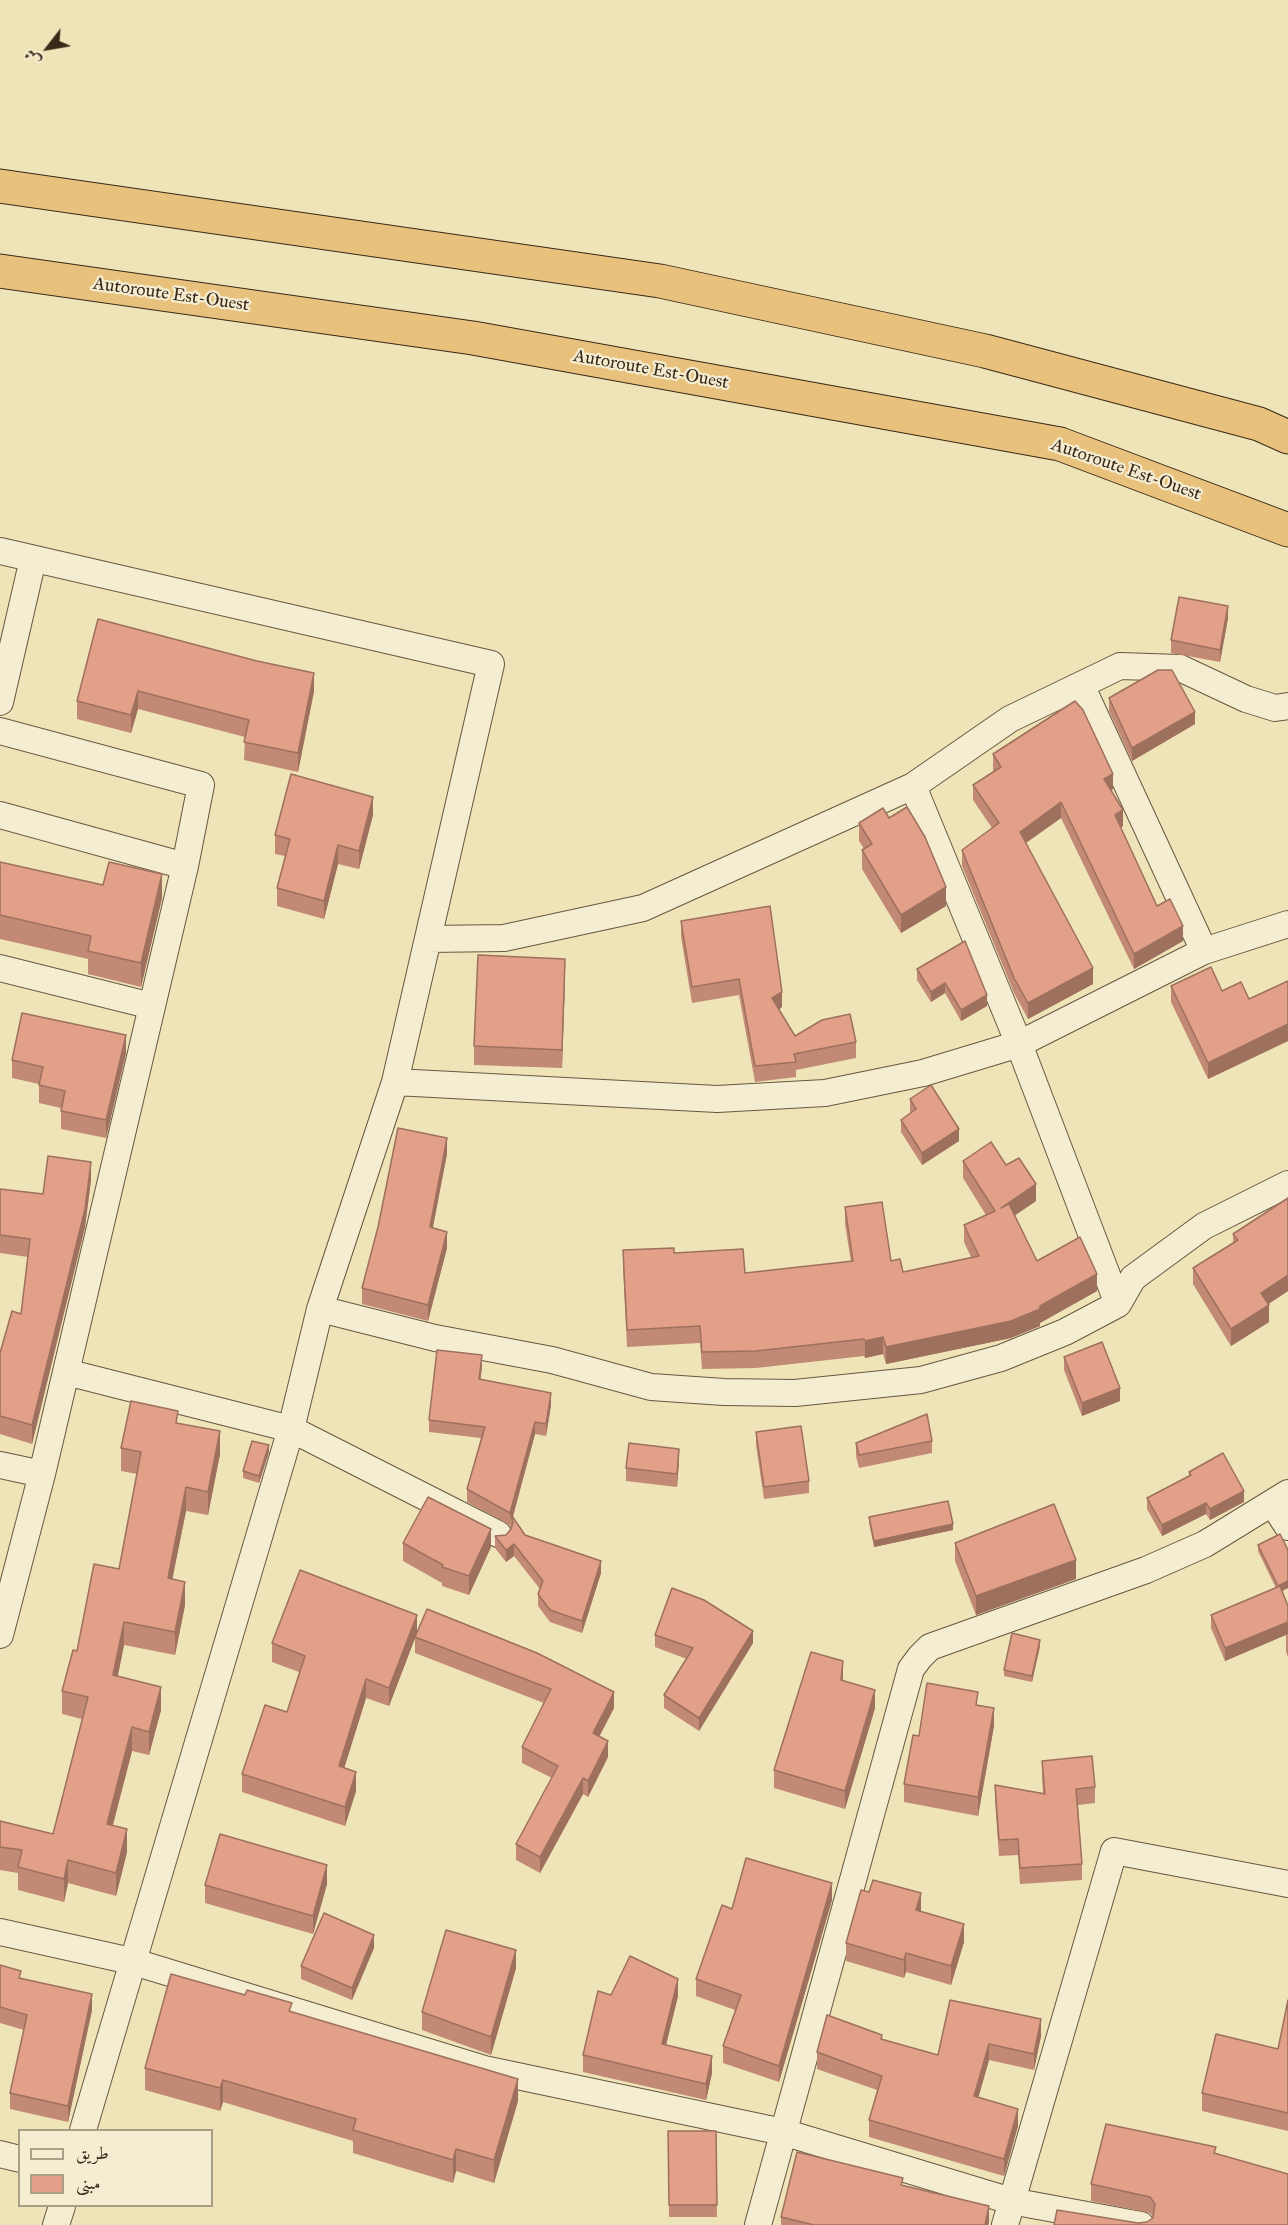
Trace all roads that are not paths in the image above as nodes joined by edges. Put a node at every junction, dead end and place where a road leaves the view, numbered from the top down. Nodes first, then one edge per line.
1 (0, 186) edge
2 (0, 271) edge
3 (1288, 437) edge
4 (1288, 530) edge
5 (0, 551) edge
6 (33, 559) junction
7 (1082, 685) junction
8 (0, 702) edge
9 (1288, 706) edge
10 (0, 732) edge
11 (913, 786) junction
12 (0, 815) edge
13 (185, 866) junction
14 (1288, 924) edge
15 (428, 939) junction
16 (1204, 951) junction
17 (0, 968) edge
18 (152, 1006) junction
19 (1019, 1044) junction
20 (395, 1082) junction
21 (1288, 1184) edge
22 (1118, 1304) junction
23 (320, 1309) junction
24 (66, 1372) junction
25 (291, 1429) junction
26 (0, 1465) edge
27 (42, 1474) junction
28 (1280, 1498) edge
29 (1288, 1527) edge
30 (498, 1534) edge
31 (0, 1635) edge
32 (1288, 1884) edge
33 (0, 1932) edge
34 (131, 1961) junction
35 (83, 2129) edge
36 (783, 2132) junction
37 (0, 2154) edge
38 (18, 2158) edge
39 (61, 2207) edge
40 (1008, 2213) edge
41 (56, 2225) edge
42 (758, 2225) edge
43 (1140, 2225) edge

1 - 3 highway
2 - 4 highway, Autoroute Est-Ouest
5 - 6 street
6 - 8 street
6 - 15 street
7 - 9 street
7 - 11 street
7 - 16 street
10 - 13 street
11 - 15 street
11 - 19 street
12 - 13 street
13 - 18 street
14 - 16 street
15 - 20 street
16 - 19 street
17 - 18 street
18 - 24 street
19 - 20 street
19 - 22 street
20 - 23 street
21 - 22 street
22 - 23 street
23 - 25 street
24 - 25 street
24 - 27 street
25 - 30 street
25 - 34 street
26 - 27 street
27 - 31 street
28 - 29 street
28 - 36 street
32 - 40 street
33 - 34 street
34 - 35 street
34 - 36 street
36 - 40 street
36 - 42 street
37 - 38 street
39 - 41 street
40 - 43 street

